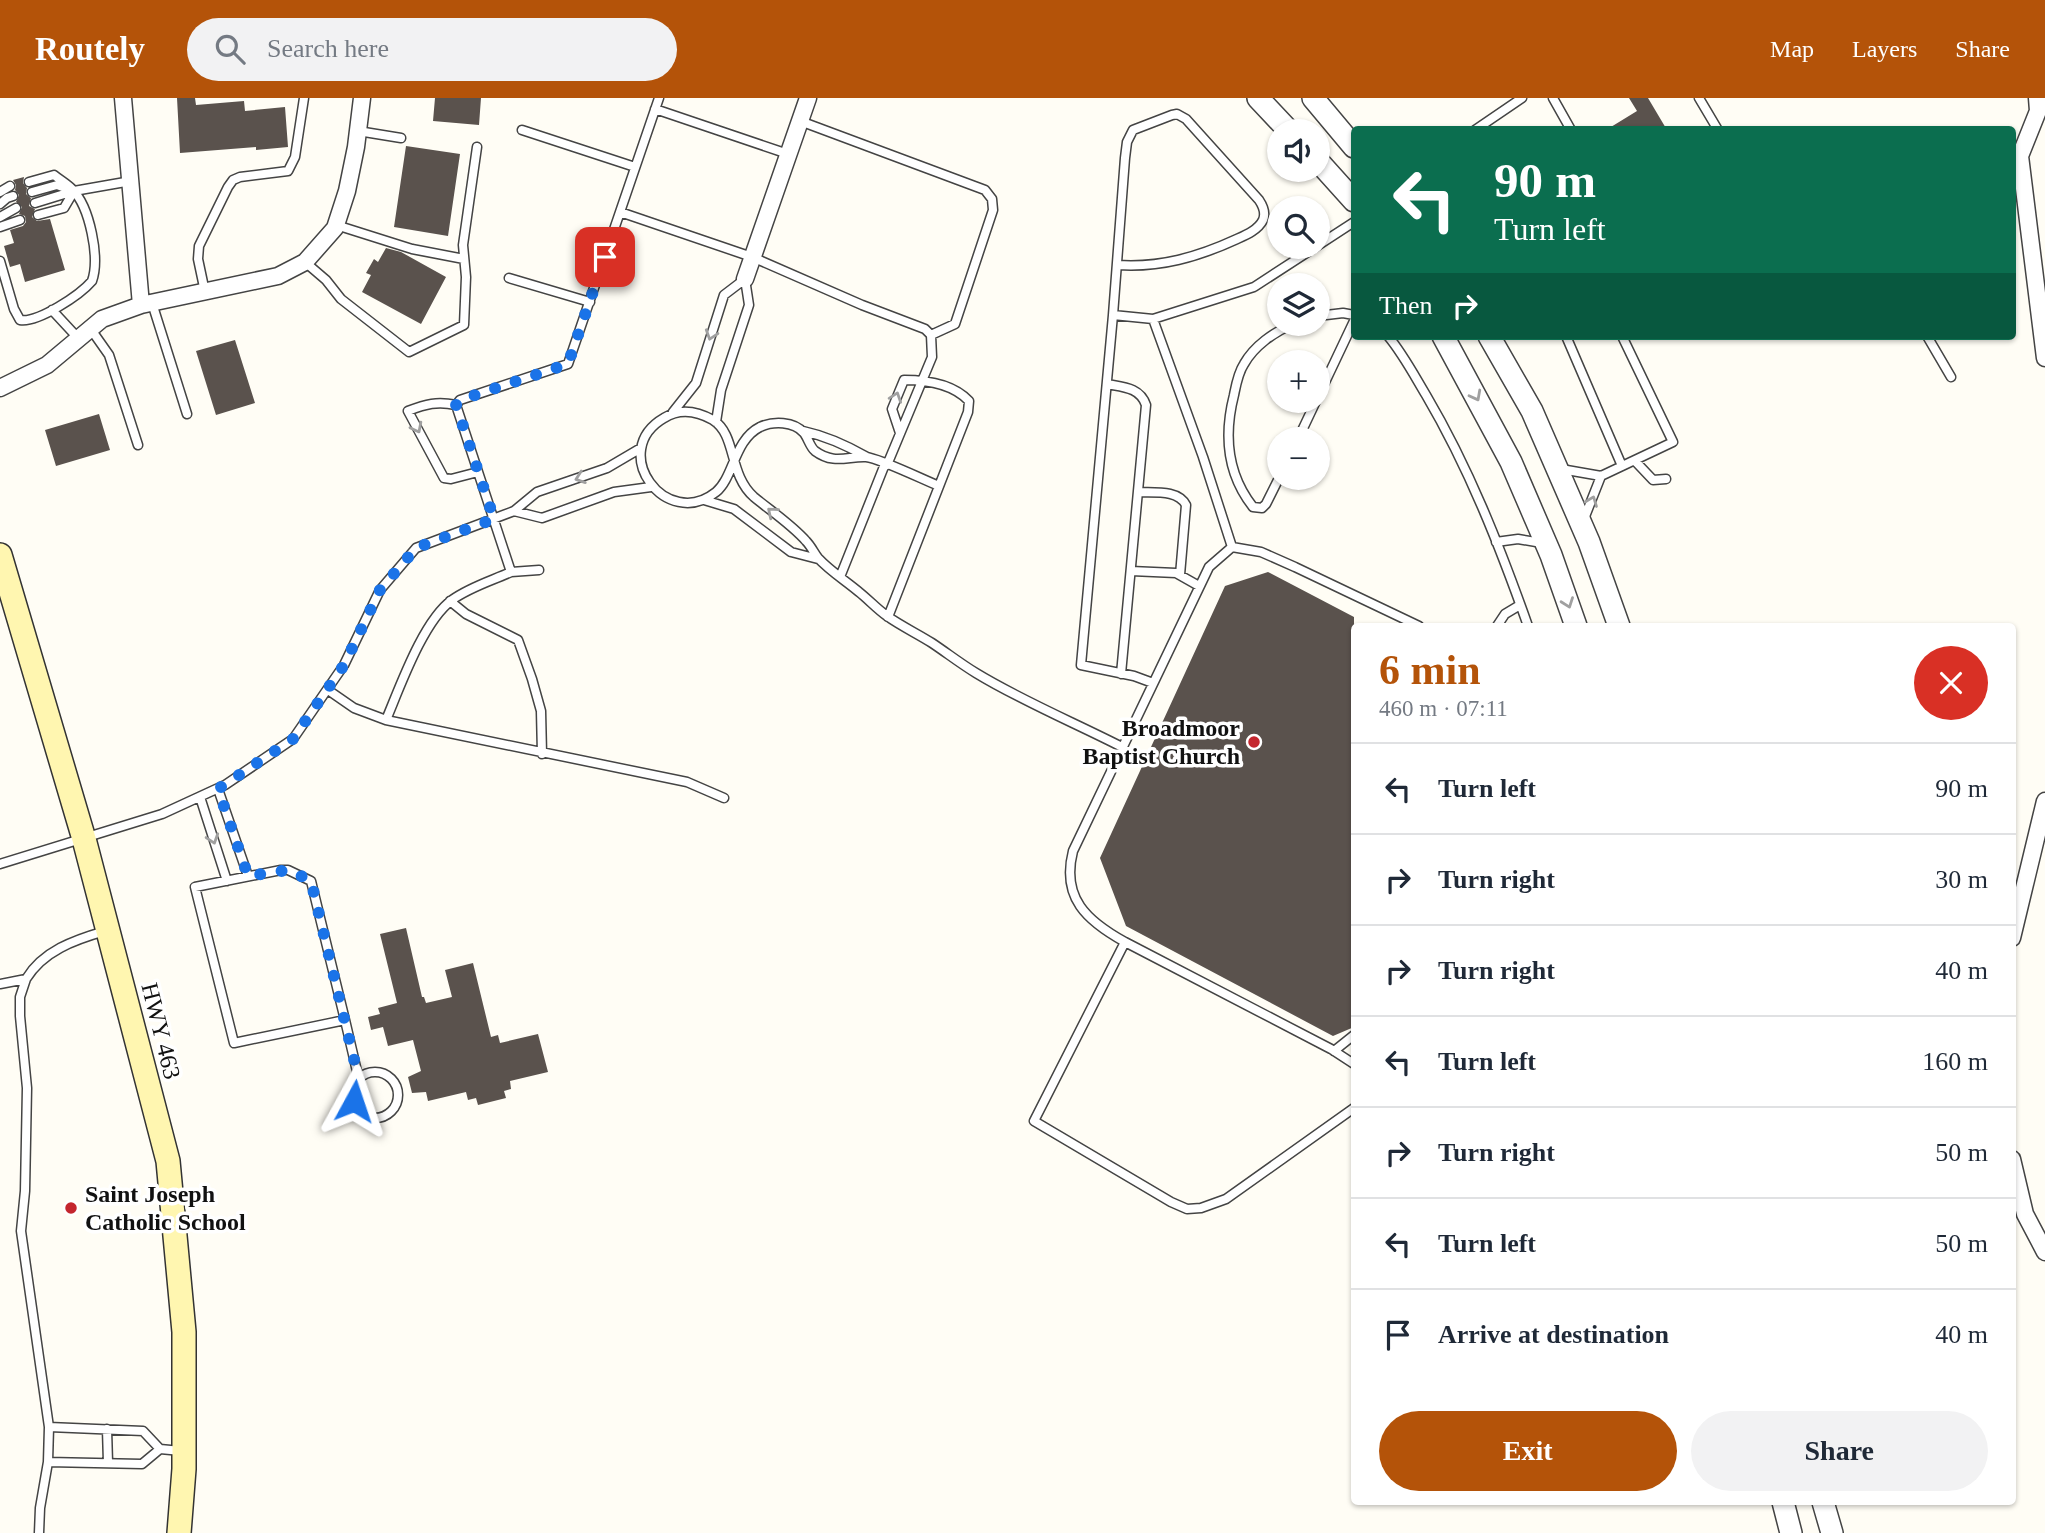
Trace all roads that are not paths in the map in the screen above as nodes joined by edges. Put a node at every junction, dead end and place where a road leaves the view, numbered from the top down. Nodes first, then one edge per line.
1 (122, 98) edge
2 (304, 98) edge
3 (362, 98) edge
4 (659, 98) edge
5 (808, 98) edge
6 (1258, 98) edge
7 (1313, 98) edge
8 (1522, 98) edge
9 (1552, 98) edge
10 (1699, 98) edge
11 (2037, 98) edge
12 (655, 110) junction
13 (1278, 119) edge
14 (800, 121) junction
15 (1481, 126) edge
16 (1569, 126) edge
17 (1716, 126) edge
18 (522, 130) dead end
19 (358, 131) junction
20 (401, 138) dead end
21 (1351, 143) edge
22 (477, 147) dead end
23 (788, 154) junction
24 (635, 167) junction
25 (1330, 174) edge
26 (131, 181) junction
27 (29, 182) dead end
28 (10, 187) dead end
29 (74, 191) junction
30 (0, 192) edge
31 (32, 192) dead end
32 (13, 196) dead end
33 (1351, 198) edge
34 (35, 203) dead end
35 (0, 205) edge
36 (16, 208) dead end
37 (620, 212) junction
38 (38, 215) dead end
39 (0, 217) edge
40 (20, 219) dead end
41 (1351, 224) edge
42 (336, 225) junction
43 (0, 227) edge
44 (752, 257) junction
45 (464, 259) junction
46 (0, 261) edge
47 (305, 262) junction
48 (1117, 265) junction
49 (509, 278) dead end
50 (745, 279) junction
51 (205, 292) junction
52 (590, 302) junction
53 (147, 304) junction
54 (52, 310) junction
55 (1351, 314) edge
56 (1113, 315) junction
57 (1330, 315) edge
58 (1153, 319) junction
59 (1351, 327) edge
60 (84, 333) junction
61 (931, 335) junction
62 (1273, 336) edge
63 (1391, 340) edge
64 (1445, 340) edge
65 (1491, 340) edge
66 (1568, 340) edge
67 (1624, 340) edge
68 (1929, 340) edge
69 (2045, 358) edge
70 (1330, 372) edge
71 (1951, 377) dead end
72 (922, 380) junction
73 (1107, 384) junction
74 (0, 388) edge
75 (456, 405) junction
76 (673, 412) junction
77 (187, 414) dead end
78 (716, 422) junction
79 (803, 431) junction
80 (900, 433) junction
81 (1673, 442) junction
82 (138, 445) dead end
83 (641, 448) junction
84 (1679, 451) dead end
85 (867, 457) junction
86 (732, 461) junction
87 (1634, 461) junction
88 (886, 464) junction
89 (1622, 466) junction
90 (1557, 468) junction
91 (478, 472) junction
92 (1601, 476) junction
93 (1666, 479) dead end
94 (651, 486) junction
95 (939, 486) junction
96 (1273, 490) edge
97 (1138, 492) junction
98 (704, 500) junction
99 (514, 511) junction
100 (494, 519) junction
101 (1582, 526) junction
102 (1496, 542) junction
103 (1231, 547) junction
104 (1550, 553) junction
105 (0, 555) edge
106 (818, 559) junction
107 (539, 570) dead end
108 (1131, 571) junction
109 (511, 572) junction
110 (1180, 575) junction
111 (840, 577) junction
112 (1199, 586) junction
113 (450, 601) junction
114 (1520, 606) junction
115 (888, 617) junction
116 (1413, 623) edge
117 (1499, 623) edge
118 (1527, 623) edge
119 (1575, 623) edge
120 (1618, 623) edge
121 (1121, 674) junction
122 (1153, 683) junction
123 (328, 691) junction
124 (386, 720) junction
125 (1122, 747) junction
126 (542, 754) junction
127 (218, 789) junction
128 (200, 797) junction
129 (724, 799) dead end
130 (2045, 801) edge
131 (84, 839) junction
132 (0, 864) edge
133 (248, 876) junction
134 (227, 881) junction
135 (2016, 921) edge
136 (108, 930) junction
137 (1125, 942) junction
138 (26, 979) junction
139 (0, 984) edge
140 (345, 1020) junction
141 (1351, 1037) edge
142 (1334, 1051) junction
143 (1351, 1062) edge
144 (359, 1080) junction
145 (1351, 1110) edge
146 (2016, 1176) edge
147 (2045, 1252) edge
148 (49, 1427) junction
149 (107, 1429) junction
150 (160, 1450) junction
151 (184, 1451) junction
152 (48, 1462) junction
153 (108, 1464) junction
154 (1784, 1505) edge
155 (1824, 1505) edge
156 (39, 1533) edge
157 (179, 1533) edge
158 (1791, 1533) edge
159 (1832, 1533) edge

1 - 26 street
2 - 51 lane
3 - 19 street
4 - 12 lane
5 - 14 street
6 - 13 street
7 - 21 street
8 - 15 lane
9 - 16 lane
10 - 17 lane
11 - 69 street
12 - 23 lane
12 - 24 lane
14 - 23 street
14 - 61 lane
18 - 24 lane
19 - 20 lane
19 - 42 street
22 - 45 lane
23 - 44 street
24 - 37 lane
25 - 33 street
26 - 29 lane
26 - 53 street
27 - 29 lane
28 - 30 lane
29 - 31 lane
29 - 34 lane
29 - 38 lane
29 - 54 lane
32 - 35 lane
36 - 39 lane
37 - 44 lane
37 - 52 lane
40 - 43 lane
41 - 58 lane
42 - 45 lane
42 - 47 street
44 - 50 street
44 - 61 lane
45 - 47 lane
46 - 54 lane
47 - 51 street
48 - 48 lane
48 - 56 lane
49 - 52 lane
50 -> 76 lane
50 - 78 lane
51 - 53 street
52 - 75 lane
53 - 60 street
53 - 77 lane
54 - 60 lane
55 - 57 lane
56 - 58 lane
56 - 73 lane
58 - 103 lane
59 - 70 lane
60 - 74 street
60 - 82 lane
61 - 72 lane
62 - 96 lane
63 - 102 lane
64 -> 104 street
65 - 90 street
66 - 89 lane
67 - 81 lane
68 - 71 lane
72 - 80 lane
80 -> 72 lane
72 - 95 lane
73 - 97 lane
73 - 121 lane
75 - 91 lane
75 -> 91 lane
76 - 78 lane
76 - 83 lane
78 - 86 lane
79 - 85 lane
79 - 85 lane
79 - 86 lane
80 - 88 lane
81 - 84 lane
81 - 87 lane
83 - 94 lane
83 -> 99 lane
85 - 88 lane
86 - 98 lane
106 -> 86 lane
87 - 89 lane
87 - 93 lane
88 - 95 lane
88 - 111 lane
89 - 92 lane
90 - 92 lane
90 - 101 street
91 - 100 lane
101 -> 92 lane
94 - 98 lane
94 - 99 lane
95 - 115 lane
97 - 108 lane
97 - 110 lane
98 - 106 lane
99 - 100 lane
100 - 109 lane
100 - 123 lane
101 - 120 street
102 - 104 lane
102 - 114 lane
103 - 112 lane
103 - 116 lane
104 -> 119 street
105 - 131 main road, HWY 463
106 - 111 lane
107 - 109 lane
108 - 110 lane
108 - 121 lane
109 - 113 lane
110 - 112 lane
111 - 115 lane
112 - 122 lane
113 - 124 lane
113 - 126 lane
114 - 117 lane
114 - 118 lane
115 - 125 lane
121 - 122 lane
122 - 125 lane
123 - 124 lane
123 - 127 lane
124 - 126 lane
125 - 137 lane
126 - 129 lane
127 - 128 lane
127 - 133 lane
128 - 131 lane
128 -> 134 lane
130 - 135 street
131 - 132 lane
131 - 136 main road, HWY 463
133 - 134 lane
133 - 140 lane
134 - 140 lane
136 - 138 lane
136 - 151 main road, HWY 463
137 - 142 lane
137 - 145 lane
138 - 139 lane
138 - 148 lane
140 - 144 lane
141 - 142 lane
142 - 143 lane
144 - 144 lane
146 - 147 street
148 - 149 lane
148 - 152 lane
149 - 150 lane
149 - 153 lane
150 - 151 lane
150 - 153 lane
151 - 157 main road, HWY 463
152 - 153 lane
152 - 156 lane
154 - 158 street
155 - 159 street

